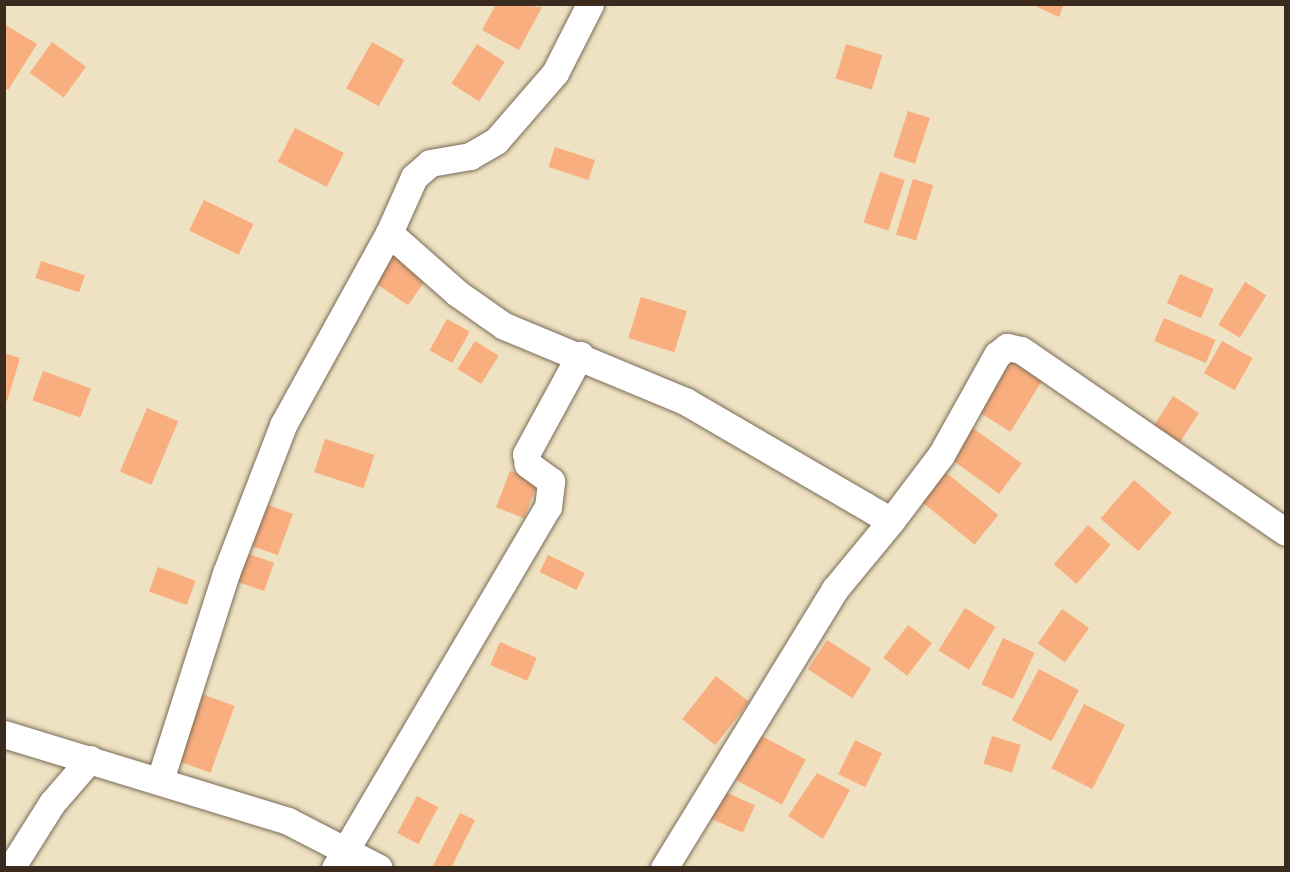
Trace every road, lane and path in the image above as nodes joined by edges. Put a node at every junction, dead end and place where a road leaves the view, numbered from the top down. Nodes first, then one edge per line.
1 (590, 4) edge
2 (389, 233) junction
3 (580, 355) junction
4 (891, 521) junction
5 (1286, 532) edge
6 (4, 734) edge
7 (90, 759) junction
8 (160, 780) junction
9 (341, 858) edge
10 (11, 867) edge
11 (379, 867) edge
12 (664, 867) edge

1 - 2 street
2 - 3 street
2 - 8 street
3 - 4 street
3 - 9 street
4 - 5 street
4 - 12 street
6 - 7 street
7 - 8 street
7 - 10 street
8 - 9 street
9 - 11 street

